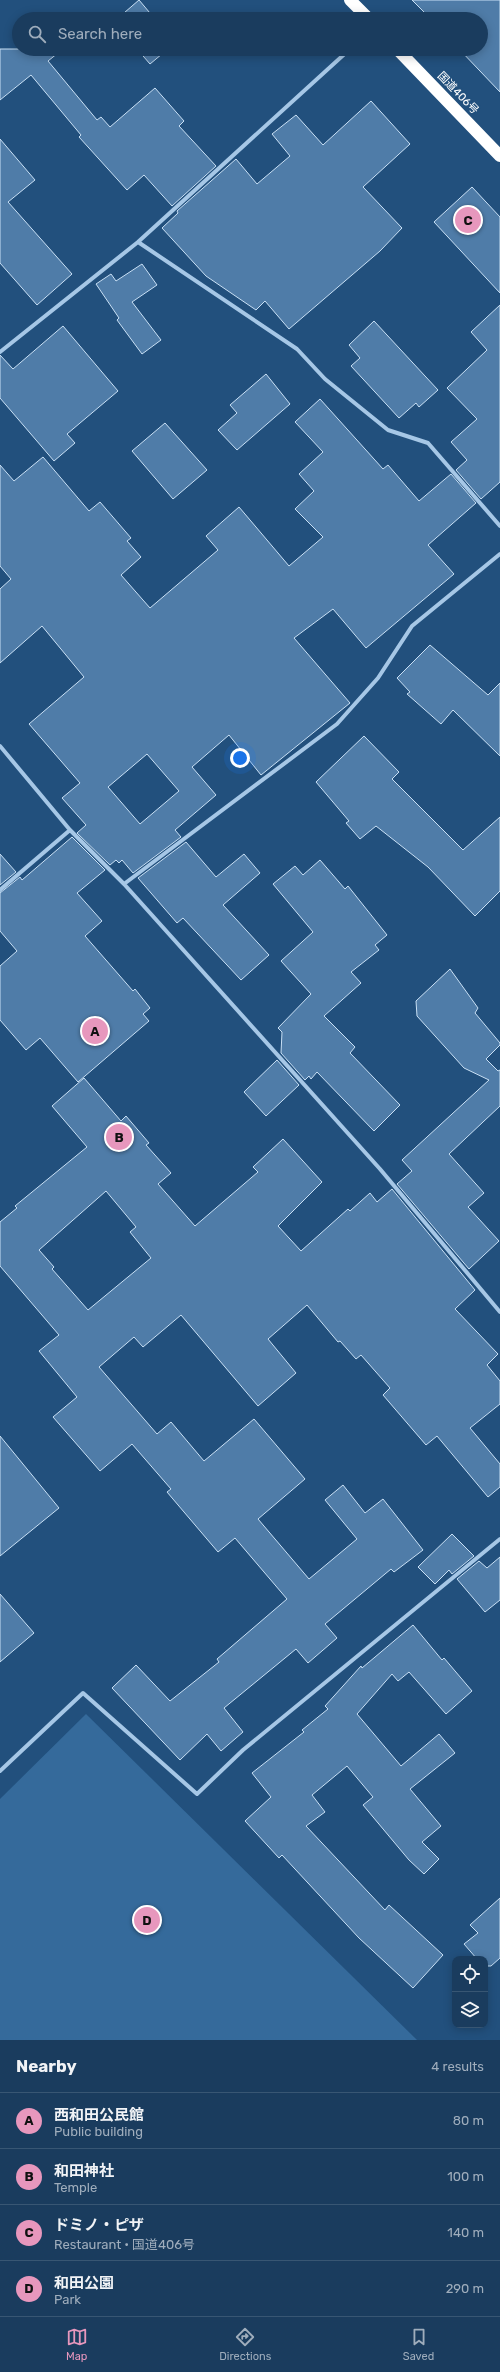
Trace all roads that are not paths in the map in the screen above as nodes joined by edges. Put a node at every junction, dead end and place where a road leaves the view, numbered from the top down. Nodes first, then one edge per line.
1 (350, 0) edge
2 (362, 12) edge
3 (342, 56) edge
4 (404, 56) edge
5 (500, 156) edge
6 (138, 242) junction
7 (0, 352) edge
8 (500, 526) edge
9 (500, 554) edge
10 (0, 746) edge
11 (70, 830) junction
12 (124, 884) junction
13 (0, 890) edge
14 (500, 1312) edge
15 (500, 1539) edge
16 (0, 1772) edge

1 - 2 highway
3 - 6 street
4 - 5 highway, 国道406号
6 - 7 street
6 - 8 street
9 - 12 street
10 - 11 street
11 - 12 street
11 - 13 street
12 - 14 street
15 - 16 street

